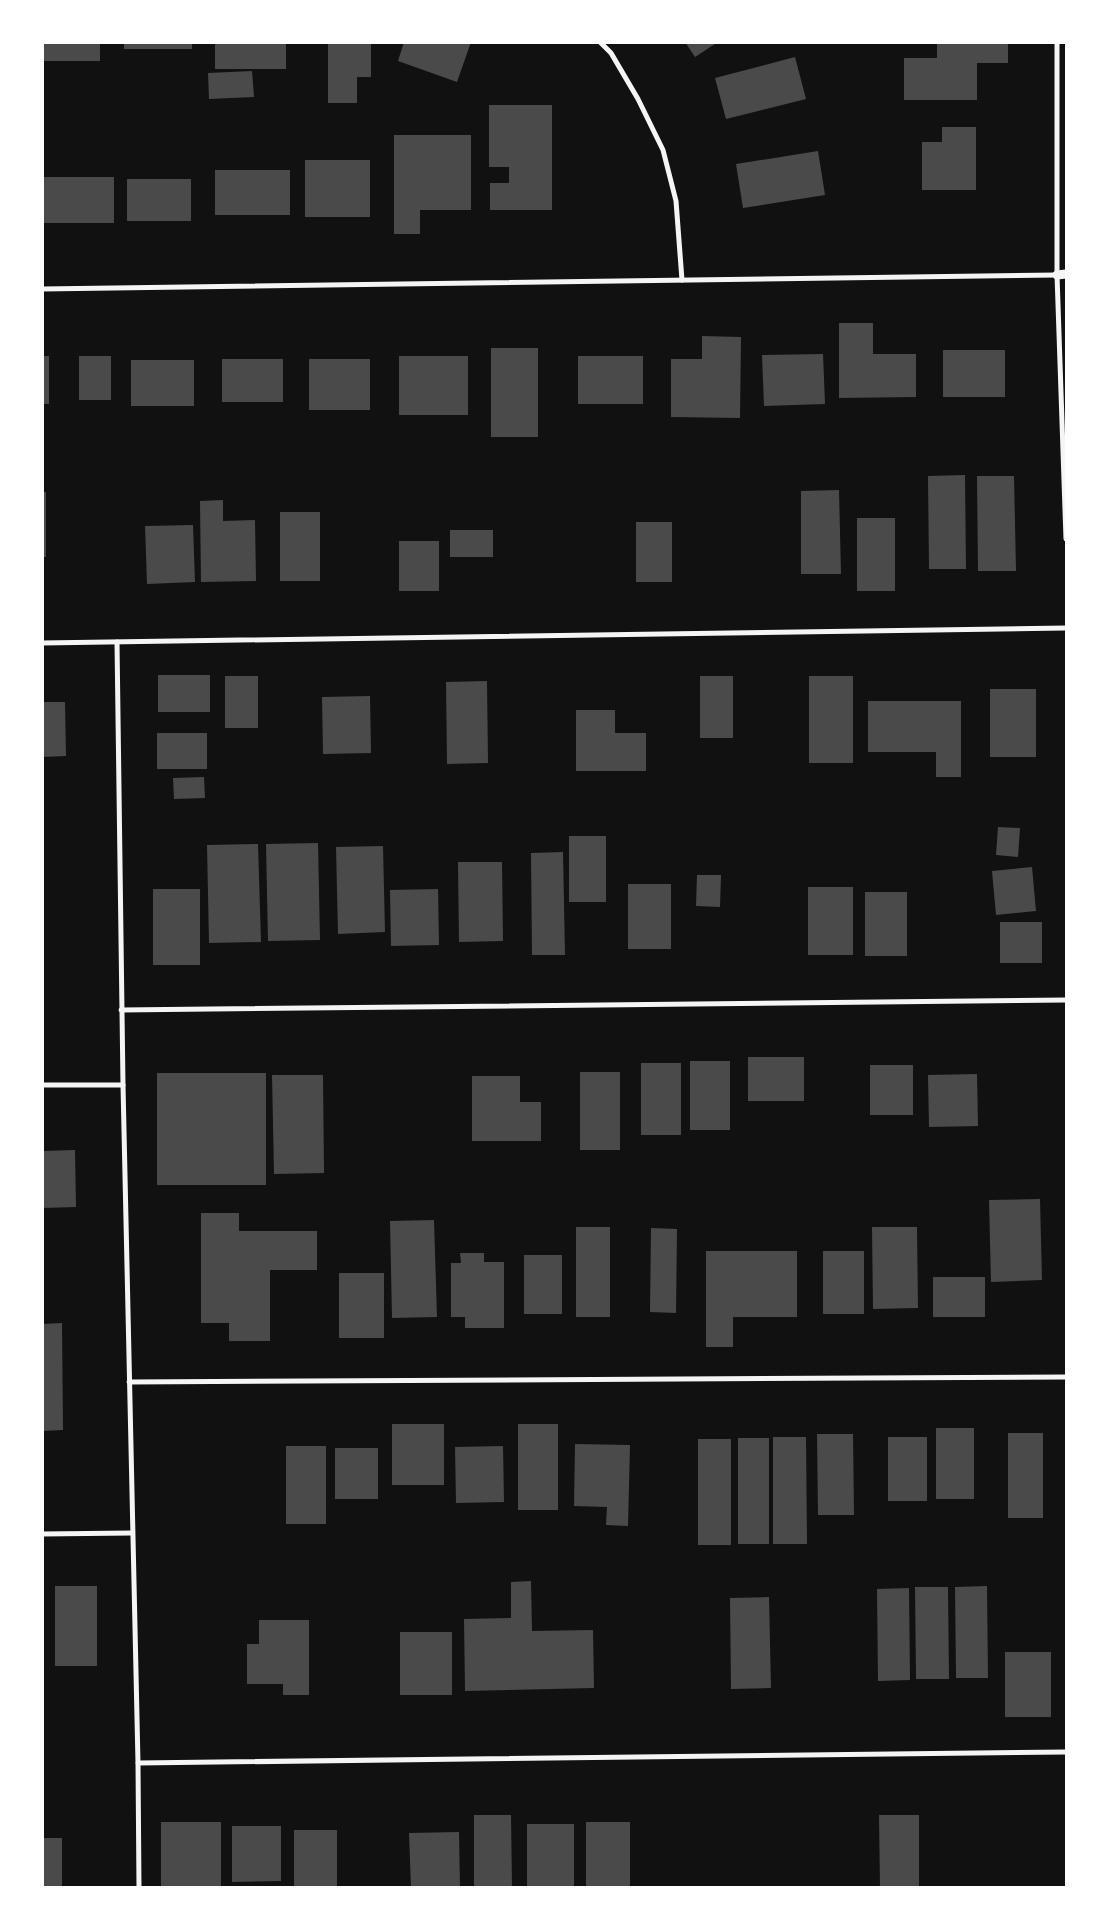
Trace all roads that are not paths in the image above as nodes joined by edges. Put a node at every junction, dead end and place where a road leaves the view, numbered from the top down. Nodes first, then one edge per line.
1 (600, 42) edge
2 (1057, 42) edge
3 (1066, 274) edge
4 (1057, 275) junction
5 (682, 280) junction
6 (42, 289) edge
7 (1066, 539) edge
8 (1066, 628) edge
9 (117, 642) junction
10 (42, 643) edge
11 (1066, 1000) edge
12 (121, 1010) junction
13 (122, 1084) junction
14 (42, 1085) edge
15 (1066, 1376) edge
16 (129, 1382) junction
17 (132, 1533) junction
18 (42, 1534) edge
19 (1066, 1752) edge
20 (138, 1763) junction
21 (139, 1888) edge

1 - 5 street
2 - 4 street
3 - 4 street
4 - 5 street
4 - 7 street
5 - 6 street
8 - 9 street
9 - 10 street
9 - 12 street
11 - 12 street
12 - 13 street
13 - 14 street
13 - 16 street
15 - 16 street
16 - 17 street
17 - 18 street
17 - 20 street
19 - 20 street
20 - 21 street

